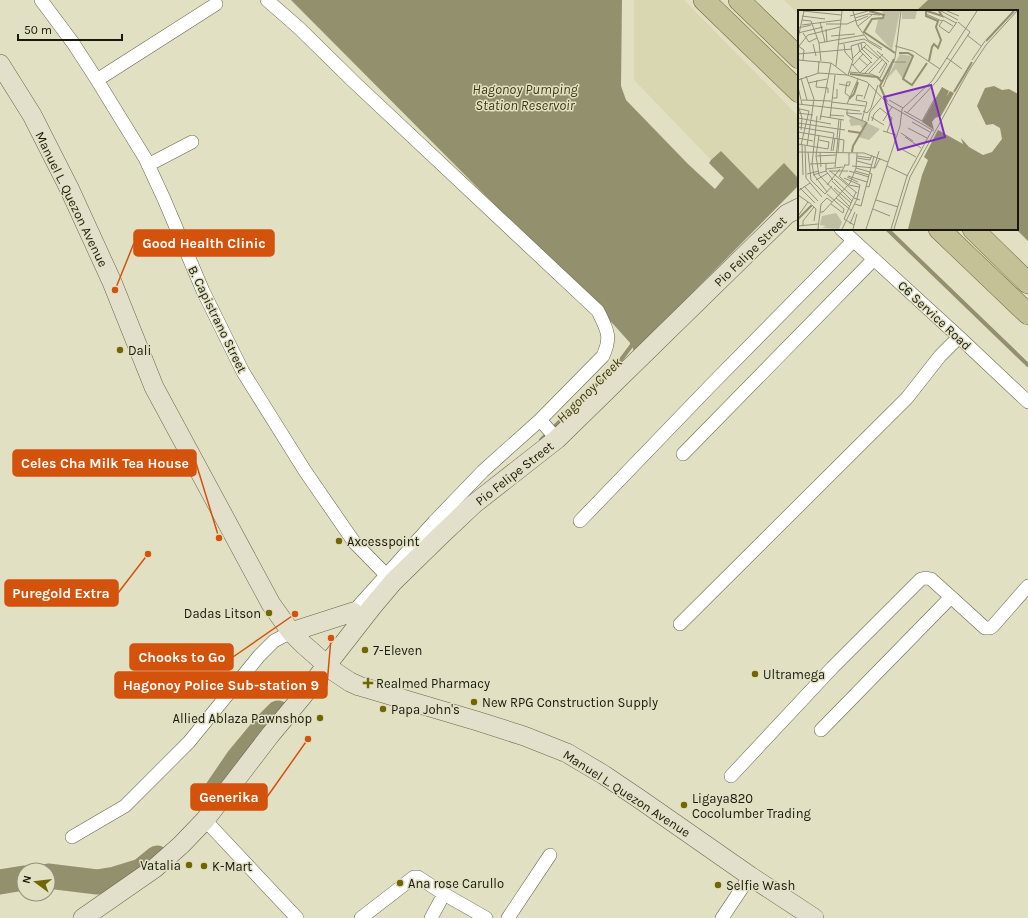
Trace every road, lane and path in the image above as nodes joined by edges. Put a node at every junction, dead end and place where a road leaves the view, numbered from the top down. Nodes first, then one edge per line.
1 (41, 0) edge
2 (267, 0) edge
3 (704, 0) edge
4 (740, 0) edge
5 (216, 4) dead end
6 (798, 57) edge
7 (0, 64) edge
8 (97, 80) junction
9 (798, 91) edge
10 (192, 142) dead end
11 (148, 165) junction
12 (798, 208) edge
13 (842, 230) edge
14 (940, 230) edge
15 (974, 230) edge
16 (853, 241) junction
17 (874, 259) junction
18 (1028, 283) edge
19 (1028, 314) edge
20 (959, 337) junction
21 (1028, 402) edge
22 (541, 422) junction
23 (555, 436) junction
24 (683, 454) dead end
25 (580, 521) dead end
26 (390, 579) junction
27 (1028, 586) edge
28 (951, 598) junction
29 (353, 612) joint
30 (680, 624) dead end
31 (310, 650) junction
32 (350, 682) junction
33 (301, 698) junction
34 (821, 730) dead end
35 (731, 776) dead end
36 (206, 820) junction
37 (72, 837) dead end
38 (550, 855) dead end
39 (750, 876) junction
40 (444, 894) junction
41 (83, 918) edge
42 (297, 918) edge
43 (361, 918) edge
44 (431, 918) edge
45 (486, 918) edge
46 (508, 918) edge
47 (722, 918) edge
48 (814, 918) edge

1 - 8 street, B. Capistrano Street
2 - 22 street
3 - 9 main road
4 - 6 main road
5 - 8 street
7 - 31 main road, Manuel L. Quezon Avenue
8 - 11 street, B. Capistrano Street
10 - 11 street
11 - 26 street, B. Capistrano Street
12 - 23 main road, Pio Felipe Street
13 - 16 street, C6 Service Road
14 - 19 main road
15 - 18 main road
16 - 17 street, C6 Service Road
16 - 25 street
17 - 20 street, C6 Service Road
17 - 24 street
20 - 21 street, C6 Service Road
20 - 30 street
22 - 23 street
22 - 26 street
23 - 26 main road, Pio Felipe Street
26 - 29 street
26 - 31 main road, Pio Felipe Street
27 - 28 street
28 - 34 street
28 - 35 street
29 - 31 main road
31 - 32 main road, Manuel L. Quezon Avenue
31 - 33 main road, Pio Felipe Street
31 - 37 street
32 - 33 main road
32 - 39 main road, Manuel L. Quezon Avenue
33 - 36 main road, Pio Felipe Street
36 - 41 main road, Pio Felipe Street
36 - 42 street
38 - 46 street
39 - 47 street
39 - 48 main road, Manuel L. Quezon Avenue
40 - 43 street
40 - 44 street
40 - 45 street

